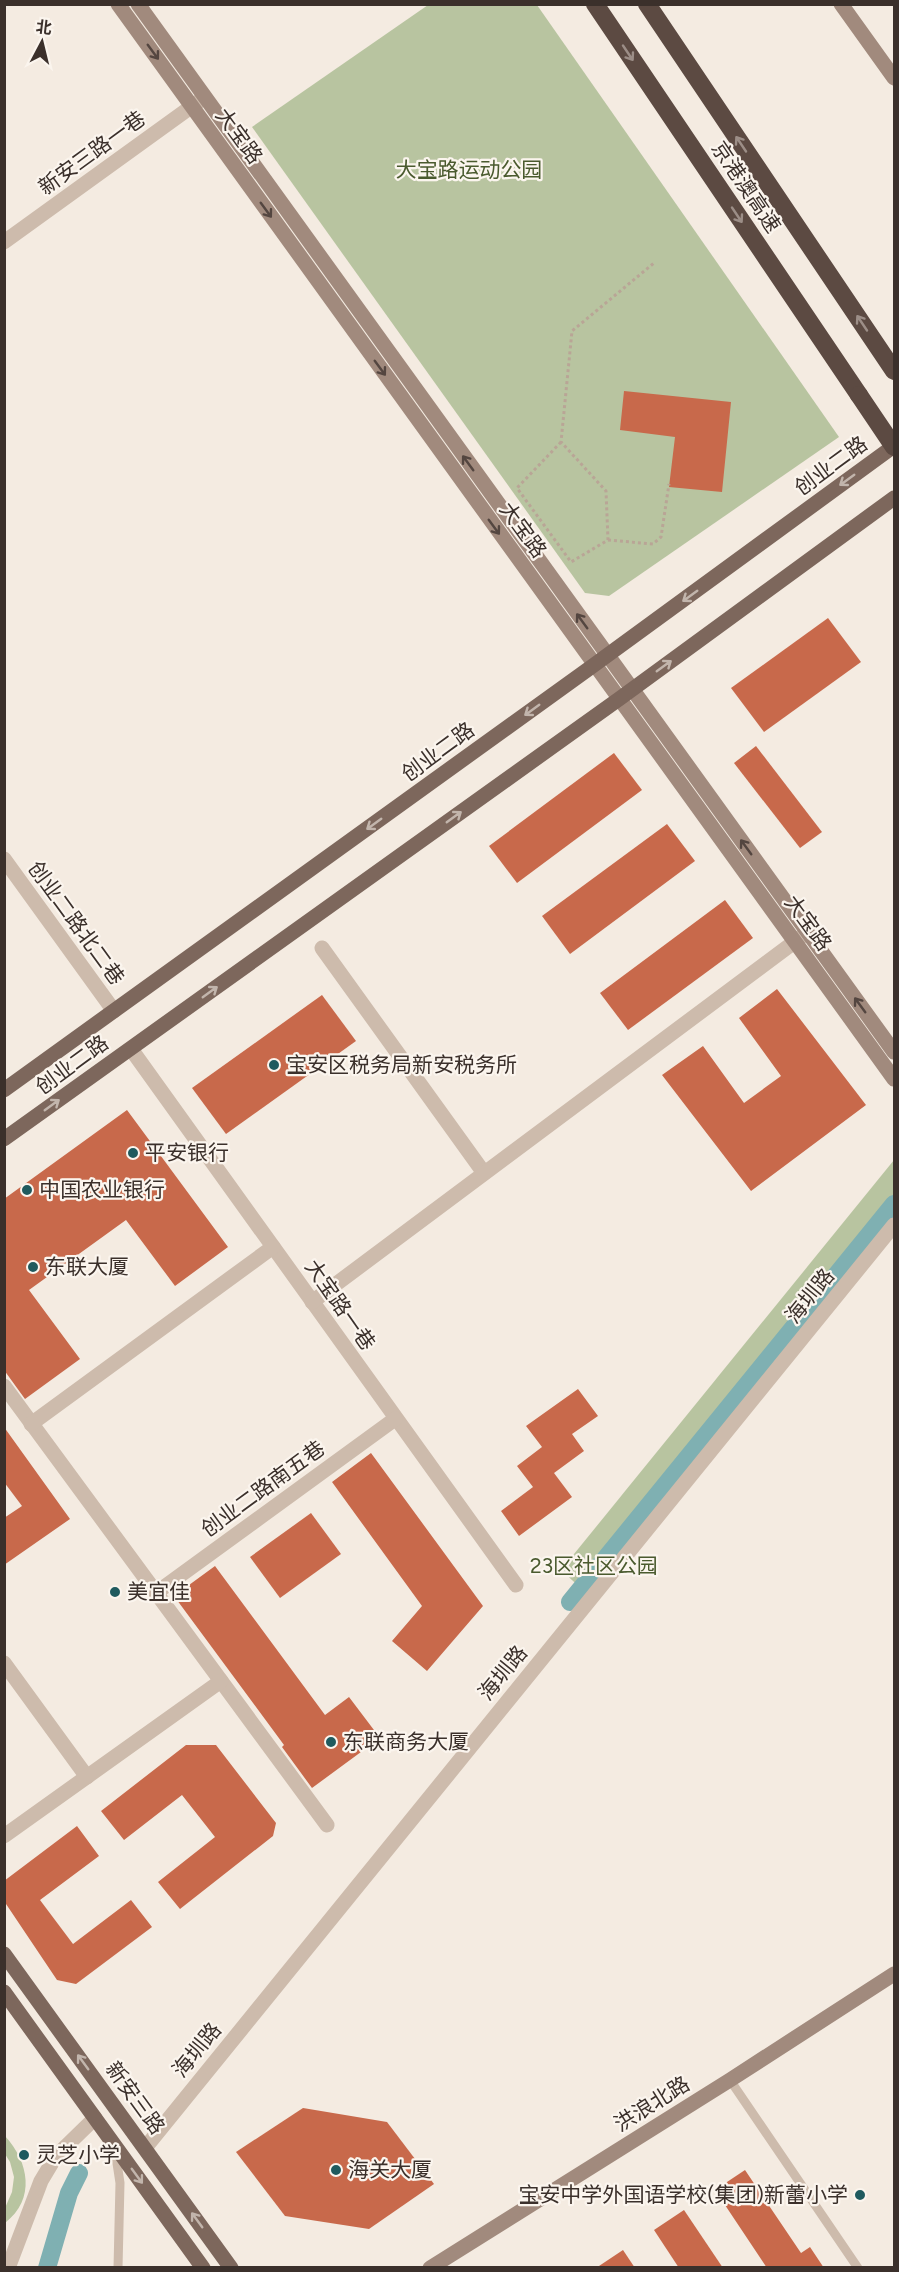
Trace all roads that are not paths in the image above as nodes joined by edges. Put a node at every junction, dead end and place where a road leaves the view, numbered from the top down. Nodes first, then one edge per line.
1 (118, 4) edge
2 (138, 4) edge
3 (595, 4) edge
4 (646, 4) edge
5 (842, 4) edge
6 (894, 78) edge
7 (204, 97) junction
8 (192, 106) junction
9 (4, 242) edge
10 (894, 371) edge
11 (894, 446) edge
12 (894, 498) edge
13 (608, 656) junction
14 (594, 665) junction
15 (632, 689) junction
16 (619, 699) junction
17 (4, 859) edge
18 (801, 937) junction
19 (322, 948) dead end
20 (114, 1011) junction
21 (131, 1049) junction
22 (894, 1052) edge
23 (894, 1079) edge
24 (4, 1090) edge
25 (4, 1140) edge
26 (484, 1173) junction
27 (894, 1225) edge
28 (273, 1247) junction
29 (312, 1302) junction
30 (4, 1386) edge
31 (395, 1419) junction
32 (31, 1424) junction
33 (516, 1586) dead end
34 (156, 1593) junction
35 (4, 1663) edge
36 (221, 1682) junction
37 (87, 1777) junction
38 (327, 1825) dead end
39 (4, 1836) edge
40 (4, 1954) edge
41 (894, 1974) edge
42 (4, 1992) edge
43 (730, 2080) junction
44 (95, 2118) junction
45 (113, 2143) junction
46 (145, 2148) junction
47 (8, 2268) edge
48 (118, 2268) edge
49 (203, 2268) edge
50 (231, 2268) edge
51 (430, 2268) edge
52 (858, 2268) edge

1 -> 8 main road, 大宝路
2 - 7 main road, 大宝路
3 -> 11 highway, 京港澳高速, bridge
10 -> 4 highway, 京港澳高速
5 - 6 main road
7 - 8 street, 新安三路一巷
13 -> 7 main road, 大宝路
8 - 9 street, 新安三路一巷
8 -> 14 main road, 大宝路
11 -> 13 main road, 创业二路
15 -> 12 main road, 创业二路
13 - 14 main road, 创业二路
13 - 15 main road, 大宝路
14 - 16 main road, 大宝路
14 -> 20 main road, 创业二路
15 - 16 main road, 创业二路
18 -> 15 main road, 大宝路
16 - 18 main road, 大宝路
21 -> 16 main road, 创业二路
17 - 20 street, 创业二路北二巷
22 -> 18 main road, 大宝路
18 - 23 main road, 大宝路
18 - 26 street
19 - 26 street
20 - 24 main road, 创业二路
25 -> 21 main road, 创业二路
21 - 28 street, 大宝路一巷
26 - 29 street
27 - 46 street, 海圳路
28 - 29 street, 大宝路一巷
28 - 32 street
29 - 31 street, 大宝路一巷
30 - 32 street
31 - 33 street, 大宝路一巷
31 - 34 street, 创业二路南五巷
32 - 34 street
34 - 36 street
35 - 37 street
36 - 37 street
36 - 38 street
37 - 39 street
46 -> 40 main road, 新安三路
41 - 43 main road, 洪浪北路
42 - 44 main road, 新安三路
43 - 51 main road, 洪浪北路
43 - 52 lane
44 - 45 main road, 新安三路
44 - 47 street
45 - 48 lane
45 -> 49 main road, 新安三路
50 -> 46 main road, 新安三路

